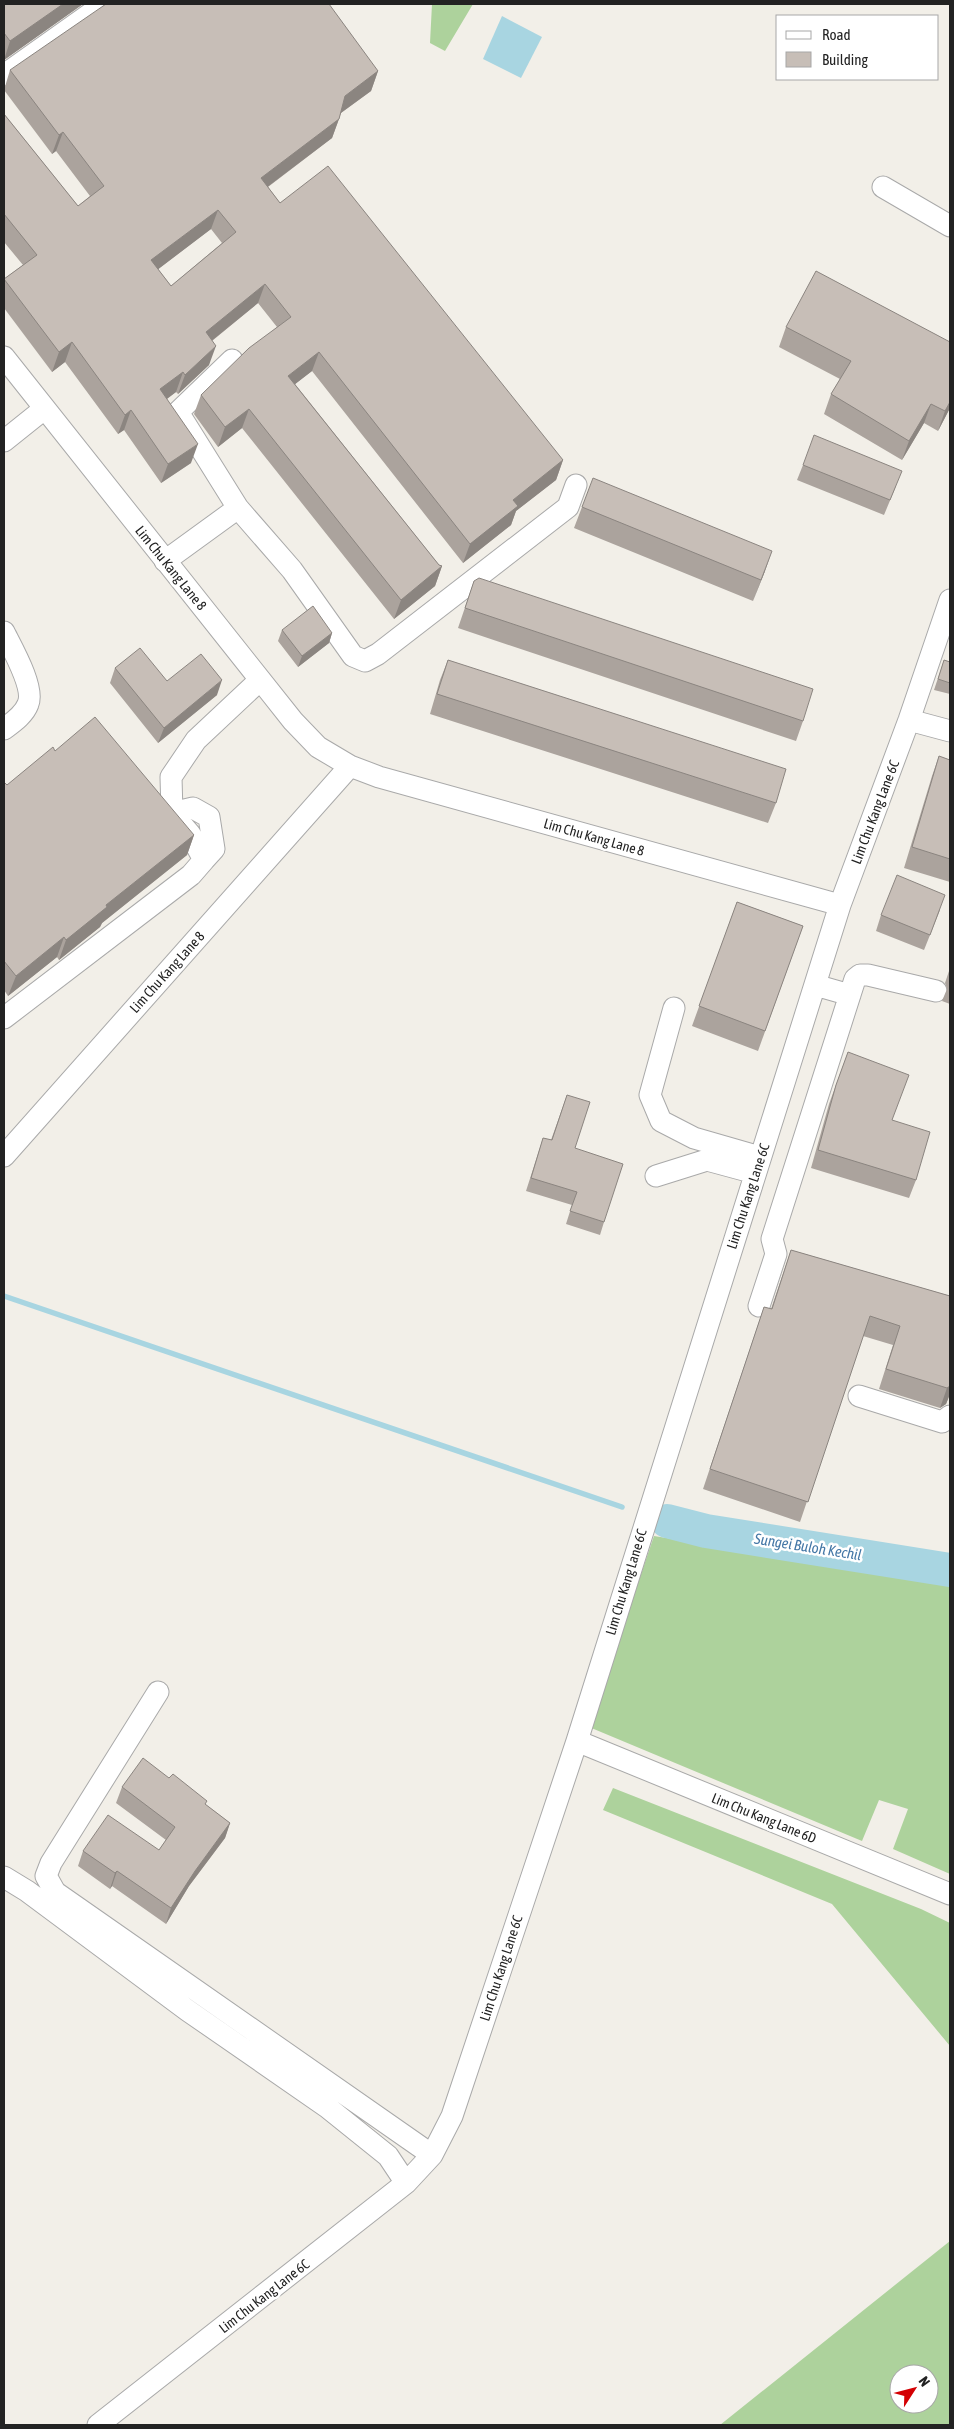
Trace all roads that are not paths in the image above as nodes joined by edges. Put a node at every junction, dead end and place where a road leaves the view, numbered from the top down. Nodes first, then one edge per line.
1 (104, 4) edge
2 (4, 75) edge
3 (883, 187) dead end
4 (950, 226) edge
5 (4, 357) edge
6 (232, 360) dead end
7 (44, 409) junction
8 (4, 440) edge
9 (576, 485) dead end
10 (238, 508) junction
11 (165, 561) junction
12 (950, 600) edge
13 (4, 632) edge
14 (260, 680) junction
15 (909, 720) junction
16 (4, 729) edge
17 (950, 730) edge
18 (350, 766) junction
19 (840, 905) junction
20 (815, 985) junction
21 (936, 991) dead end
22 (850, 995) junction
23 (674, 1008) dead end
24 (4, 1018) edge
25 (4, 1156) edge
26 (757, 1165) junction
27 (656, 1176) dead end
28 (759, 1306) dead end
29 (859, 1396) dead end
30 (950, 1416) edge
31 (158, 1692) dead end
32 (577, 1741) junction
33 (4, 1877) edge
34 (950, 1894) edge
35 (432, 2155) junction
36 (406, 2183) junction
37 (98, 2425) edge

1 - 2 street
3 - 4 street
5 - 7 street, Lim Chu Kang Lane 8
6 - 10 street
7 - 8 street
7 - 11 street, Lim Chu Kang Lane 8
9 - 10 street
10 - 11 street
11 - 14 street, Lim Chu Kang Lane 8
12 - 15 street, Lim Chu Kang Lane 6C
13 - 16 street
14 - 18 street, Lim Chu Kang Lane 8
14 - 24 street
15 - 17 street
15 - 19 street, Lim Chu Kang Lane 6C
18 - 19 street, Lim Chu Kang Lane 8
18 - 25 street, Lim Chu Kang Lane 8
19 - 20 street, Lim Chu Kang Lane 6C
20 - 22 street
20 - 26 street, Lim Chu Kang Lane 6C
21 - 22 street
22 - 28 street
23 - 26 street
26 - 27 street
26 - 32 street, Lim Chu Kang Lane 6C
29 - 30 street
31 - 35 street
32 - 34 street, Lim Chu Kang Lane 6D
32 - 35 street, Lim Chu Kang Lane 6C
33 - 36 street
35 - 36 street, Lim Chu Kang Lane 6C
36 - 37 street, Lim Chu Kang Lane 6C

